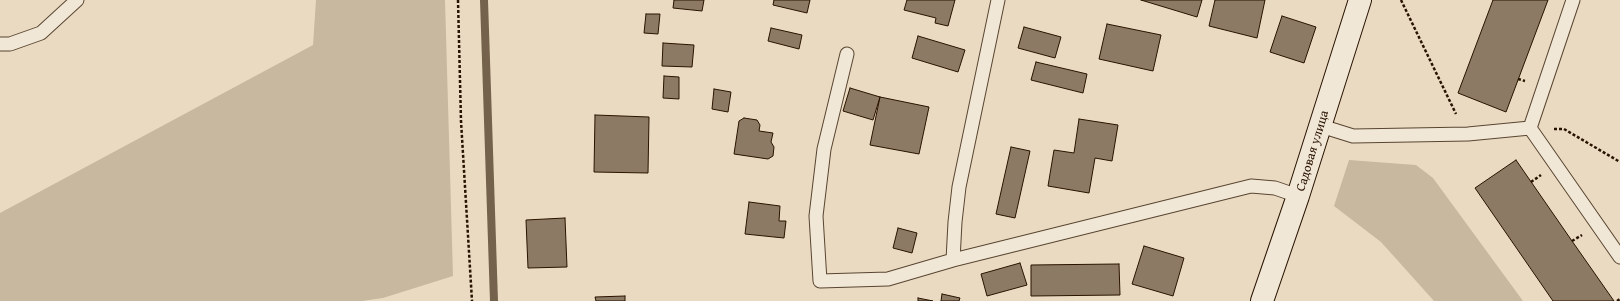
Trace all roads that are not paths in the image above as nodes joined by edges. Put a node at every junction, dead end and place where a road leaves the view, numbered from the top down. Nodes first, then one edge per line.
1 (77, 0) edge
2 (998, 0) edge
3 (1360, 0) edge
4 (1573, 0) edge
5 (0, 44) edge
6 (847, 54) dead end
7 (1321, 126) junction
8 (1530, 128) junction
9 (1298, 196) junction
10 (1620, 257) edge
11 (954, 260) junction
12 (1262, 301) edge

1 - 5 lane
2 - 11 lane
3 - 7 main road, Садовая улица
4 - 8 lane
6 - 11 lane
7 - 8 lane
7 - 9 main road, Садовая улица
8 - 10 lane
9 - 11 lane
9 - 12 main road, Садовая улица

